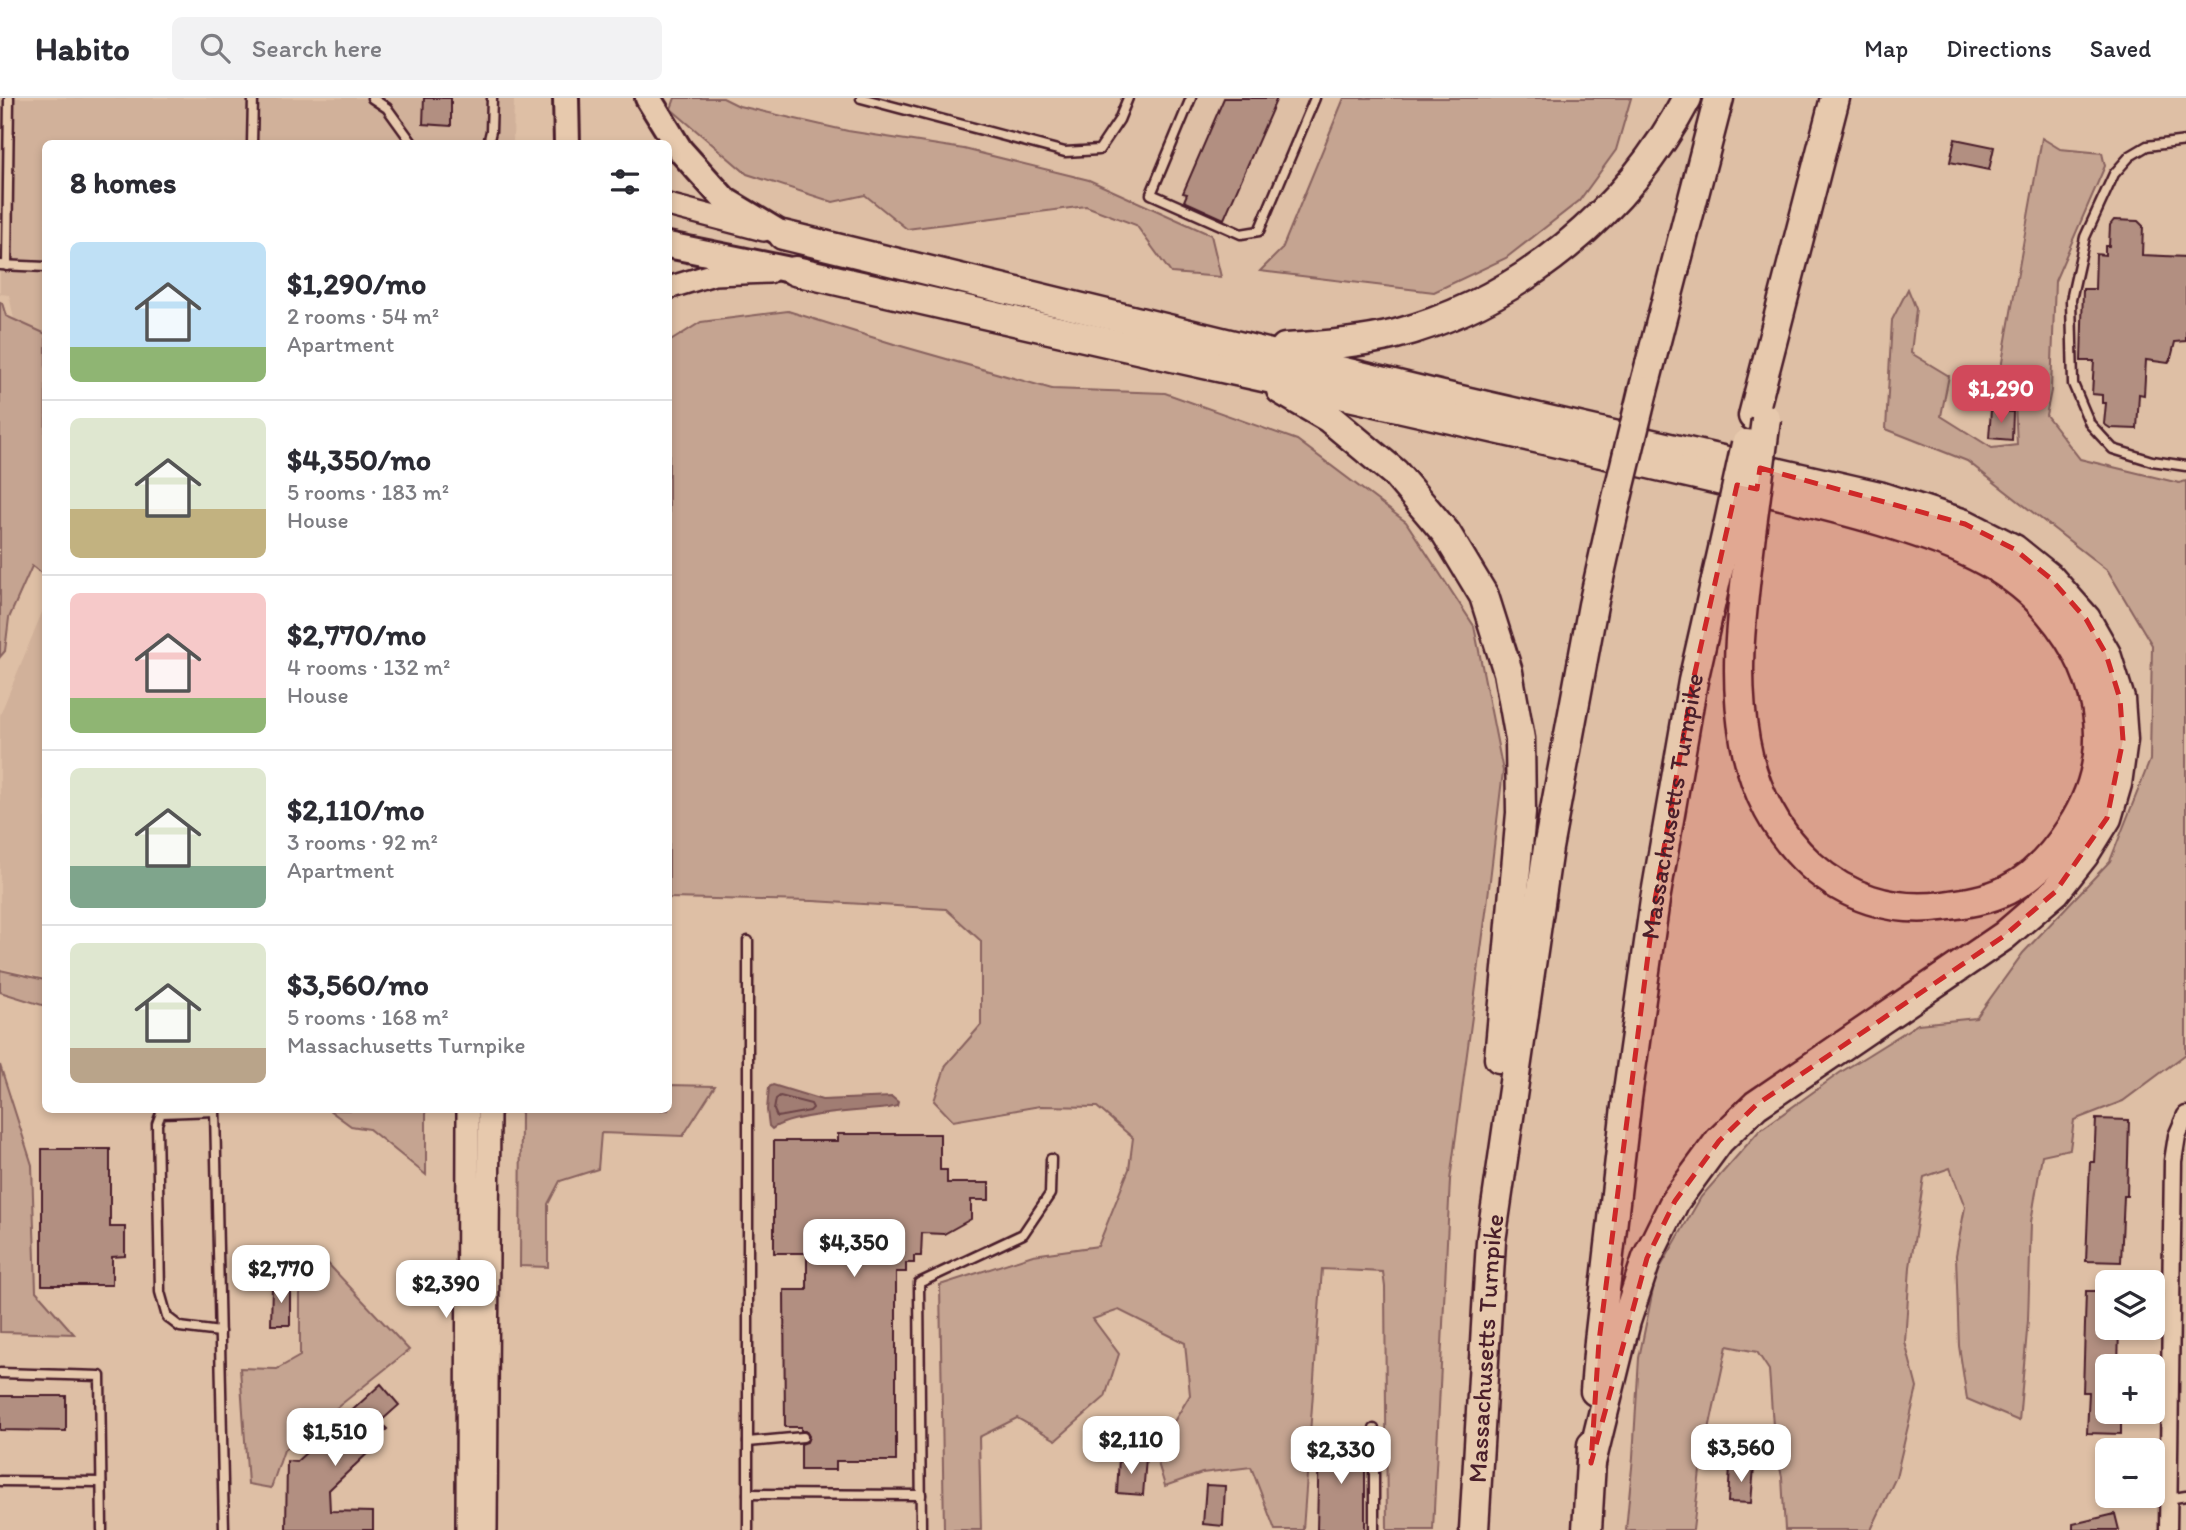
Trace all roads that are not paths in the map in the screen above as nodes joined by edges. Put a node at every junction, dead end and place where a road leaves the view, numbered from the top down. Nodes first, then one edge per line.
1 (9, 98) edge
2 (253, 98) edge
3 (372, 98) edge
4 (492, 98) edge
5 (566, 98) edge
6 (648, 98) edge
7 (860, 98) edge
8 (1128, 98) edge
9 (1191, 98) edge
10 (1315, 98) edge
11 (1687, 98) edge
12 (1719, 98) edge
13 (1835, 98) edge
14 (252, 140) edge
15 (410, 140) edge
16 (489, 140) edge
17 (567, 140) edge
18 (2186, 141) edge
19 (672, 206) edge
20 (783, 235) junction
21 (672, 245) edge
22 (4, 266) edge
23 (42, 267) edge
24 (795, 271) junction
25 (672, 287) edge
26 (1256, 363) junction
27 (2186, 466) edge
28 (1739, 530) junction
29 (748, 942) dead end
30 (161, 1113) edge
31 (215, 1113) edge
32 (468, 1113) edge
33 (489, 1113) edge
34 (2186, 1115) edge
35 (1051, 1159) dead end
36 (1491, 1241) junction
37 (220, 1332) junction
38 (0, 1373) edge
39 (1374, 1429) dead end
40 (803, 1437) dead end
41 (748, 1442) junction
42 (1591, 1463) junction
43 (0, 1481) edge
44 (101, 1482) junction
45 (748, 1494) junction
46 (921, 1495) junction
47 (2186, 1496) edge
48 (2168, 1499) junction
49 (102, 1530) edge
50 (224, 1530) edge
51 (467, 1530) edge
52 (486, 1530) edge
53 (748, 1530) edge
54 (921, 1530) edge
55 (1374, 1530) edge
56 (1474, 1530) edge
57 (1587, 1530) edge
58 (2168, 1530) edge

1 - 22 lane
2 - 14 lane
3 - 15 lane
4 - 16 lane
5 - 17 main road
6 - 20 main road
7 - 8 lane
9 - 10 lane
11 - 26 highway
12 - 36 highway, Massachusetts Turnpike, bridge
13 - 28 highway, bridge
18 - 27 lane
19 - 20 main road
20 - 26 highway
21 - 24 main road
22 - 23 lane
24 - 25 main road
24 - 26 highway
26 - 28 highway
26 - 36 highway
26 - 42 highway
28 - 42 highway, Massachusetts Turnpike
29 - 41 lane
30 - 37 lane
31 - 37 lane
32 - 51 main road
33 - 52 main road
34 - 48 street
35 - 46 lane
36 - 56 highway, Massachusetts Turnpike
37 - 50 lane
38 - 44 lane
39 - 55 lane
40 - 41 lane
41 - 45 lane
42 - 57 highway, Massachusetts Turnpike
43 - 44 lane
44 - 49 lane
45 - 46 lane
45 - 53 lane
46 - 54 lane
47 - 48 lane
48 - 58 street

